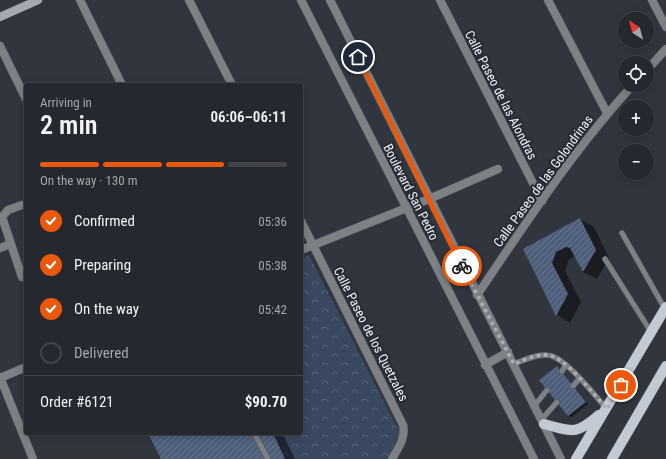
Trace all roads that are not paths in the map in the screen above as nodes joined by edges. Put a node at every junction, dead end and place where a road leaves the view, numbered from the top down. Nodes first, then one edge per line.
1 (38, 0) edge
2 (80, 0) edge
3 (189, 0) edge
4 (301, 0) edge
5 (330, 0) edge
6 (440, 0) edge
7 (548, 0) edge
8 (652, 0) edge
9 (0, 17) edge
10 (666, 27) edge
11 (0, 46) edge
12 (666, 49) edge
13 (654, 62) edge
14 (121, 83) edge
15 (231, 83) edge
16 (626, 92) edge
17 (24, 95) edge
18 (607, 113) junction
19 (498, 169) dead end
20 (428, 199) junction
21 (542, 201) junction
22 (22, 205) dead end
23 (405, 208) junction
24 (303, 225) edge
25 (622, 233) dead end
26 (10, 244) junction
27 (313, 245) junction
28 (0, 248) edge
29 (303, 249) edge
30 (605, 259) dead end
31 (22, 277) dead end
32 (477, 295) junction
33 (666, 308) edge
34 (651, 333) junction
35 (508, 352) junction
36 (514, 364) junction
37 (485, 365) junction
38 (566, 365) junction
39 (24, 368) edge
40 (665, 371) edge
41 (562, 372) dead end
42 (0, 378) edge
43 (579, 379) junction
44 (572, 386) dead end
45 (547, 390) dead end
46 (557, 402) dead end
47 (535, 404) junction
48 (607, 409) junction
49 (543, 422) junction
50 (255, 435) edge
51 (33, 459) edge
52 (268, 459) edge
53 (392, 459) edge
54 (534, 459) edge
55 (561, 459) edge
56 (576, 459) edge
57 (612, 459) edge

1 - 9 main road
2 - 14 street
3 - 15 street
4 - 23 street, Boulevard San Pedro
5 - 20 street, Boulevard San Pedro
6 - 21 street, Calle Paseo de las Alondras
7 - 18 street
8 - 10 street
11 - 17 street
12 - 13 street
16 - 18 street, Calle Paseo de las Golondrinas
18 - 21 street, Calle Paseo de las Golondrinas
19 - 20 street
20 - 23 street
20 - 32 street, Boulevard San Pedro
21 - 32 street, Calle Paseo de las Golondrinas
22 - 26 street
23 - 27 street
23 - 37 street, Boulevard San Pedro
24 - 27 street, Calle Paseo de los Quetzales
25 - 33 lane
26 - 28 street
26 - 31 street
27 - 29 street
27 - 53 street, Calle Paseo de los Quetzales
30 - 34 lane
32 - 35 street, Boulevard San Pedro
33 - 34 main road
34 - 48 main road
35 - 36 street, Boulevard San Pedro
35 - 37 street
36 - 38 lane
36 - 47 street, Boulevard San Pedro
37 - 54 street, Boulevard San Pedro
38 - 41 lane
38 - 43 lane
39 - 42 street
40 - 57 main road
42 - 51 street
43 - 44 lane
43 - 48 lane
45 - 47 lane
46 - 49 lane
47 - 49 street, Boulevard San Pedro
48 - 49 main road
48 - 56 main road
49 - 55 street, Boulevard San Pedro
50 - 52 lane

